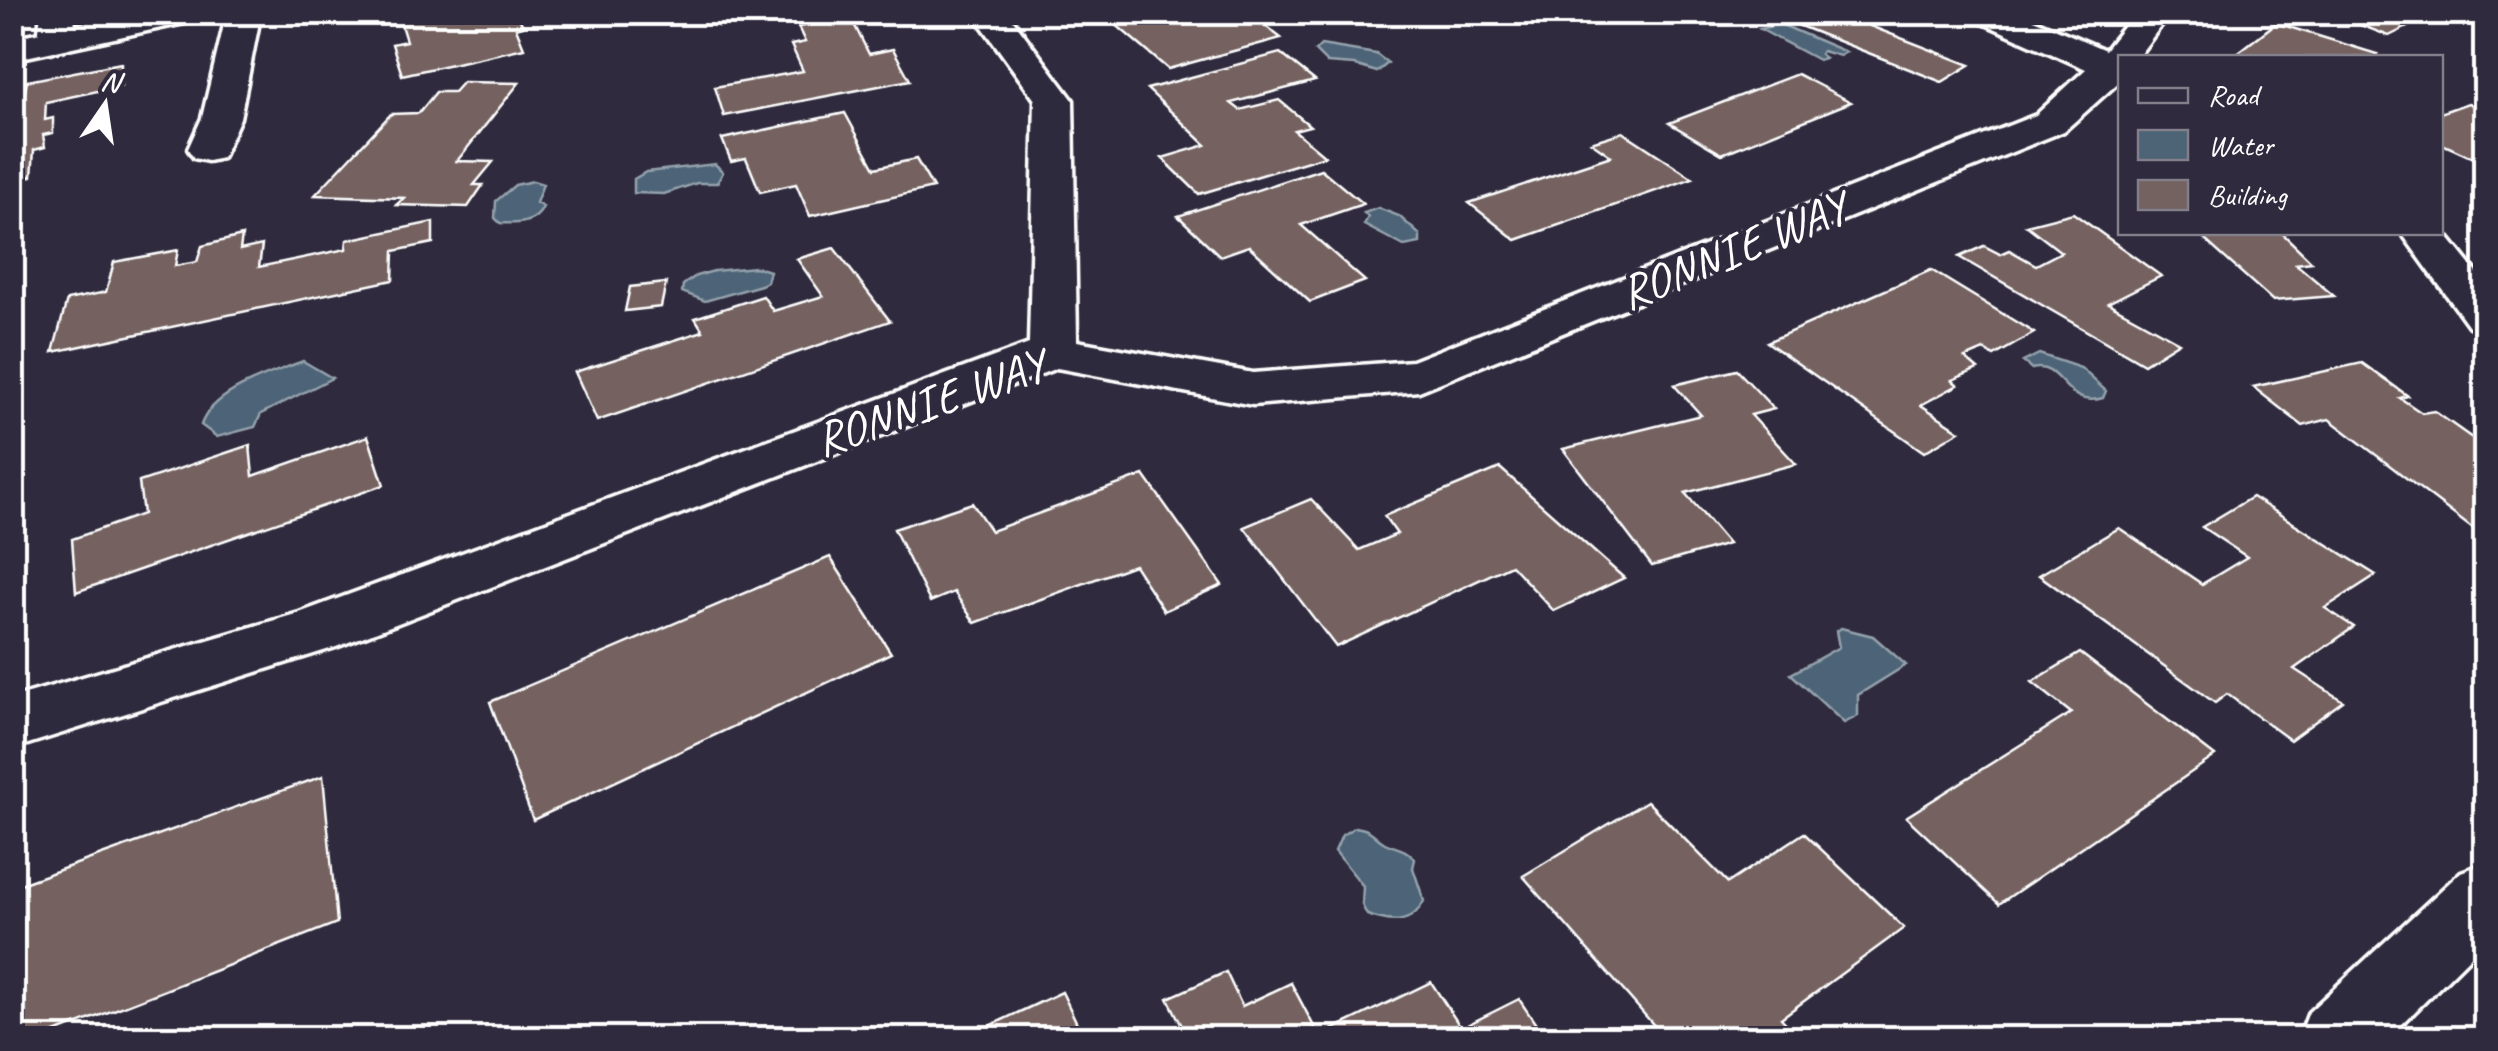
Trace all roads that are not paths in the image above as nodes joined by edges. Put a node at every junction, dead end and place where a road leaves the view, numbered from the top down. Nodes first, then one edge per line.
1 (244, 12) edge
2 (988, 12) edge
3 (1986, 12) edge
4 (2154, 12) edge
5 (172, 14) edge
6 (57, 26) edge
7 (12, 50) edge
8 (2125, 55) edge
9 (2116, 68) edge
10 (208, 149) dead end
11 (2424, 235) edge
12 (2486, 316) edge
13 (1053, 352) junction
14 (12, 724) edge
15 (2486, 894) edge
16 (2336, 1038) edge

1 - 10 street
2 - 13 street
3 - 9 street
4 - 8 street, RONNIE WAY
5 - 6 street
6 - 7 street
9 - 13 street, RONNIE WAY
11 - 12 street
13 - 14 street, RONNIE WAY
15 - 16 street

